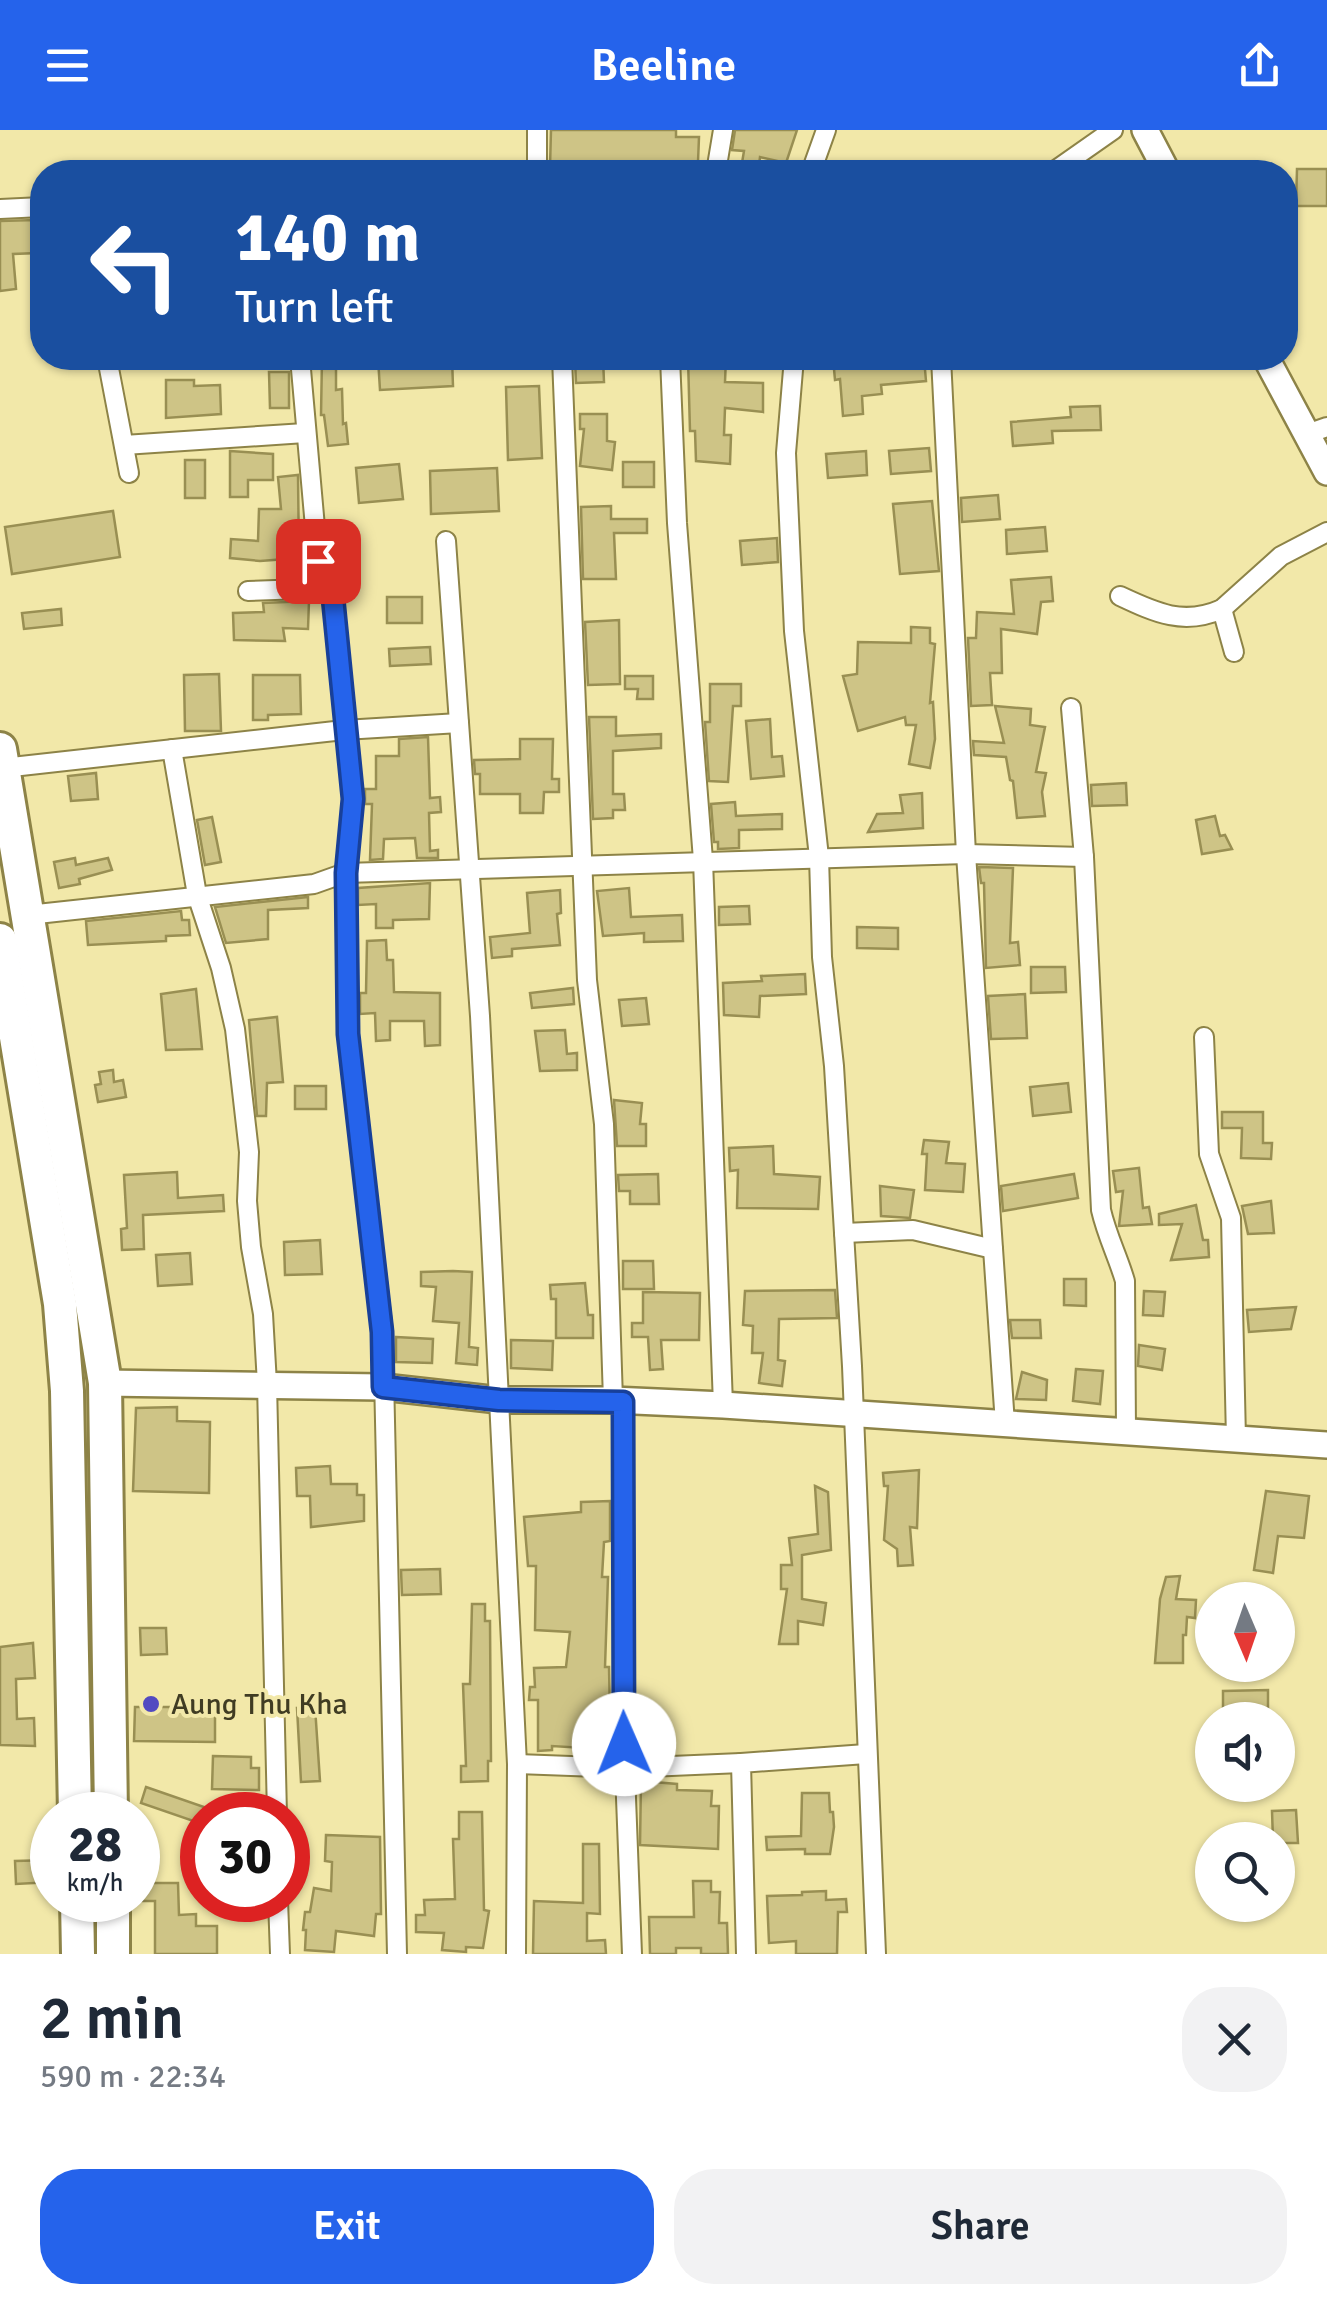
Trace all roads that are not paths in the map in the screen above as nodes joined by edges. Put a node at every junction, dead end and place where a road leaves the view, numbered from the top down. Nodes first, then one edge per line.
1 (537, 130) edge
2 (724, 130) edge
3 (826, 130) edge
4 (1113, 130) edge
5 (1145, 130) edge
6 (537, 160) edge
7 (718, 160) edge
8 (815, 160) edge
9 (1070, 160) edge
10 (1161, 160) edge
11 (30, 208) edge
12 (0, 209) edge
13 (109, 370) edge
14 (301, 370) edge
15 (562, 370) edge
16 (671, 370) edge
17 (793, 370) edge
18 (942, 370) edge
19 (1274, 370) edge
20 (1317, 431) edge
21 (306, 433) junction
22 (124, 445) junction
23 (1327, 472) edge
24 (129, 473) dead end
25 (1327, 532) edge
26 (446, 541) dead end
27 (332, 588) junction
28 (248, 591) dead end
29 (1120, 596) dead end
30 (1222, 609) junction
31 (1234, 652) dead end
32 (1071, 708) dead end
33 (459, 723) junction
34 (344, 730) junction
35 (172, 749) junction
36 (2, 759) edge
37 (966, 854) junction
38 (1084, 857) junction
39 (820, 858) junction
40 (703, 860) junction
41 (582, 865) junction
42 (468, 868) junction
43 (346, 873) junction
44 (197, 895) junction
45 (28, 915) junction
46 (0, 940) edge
47 (1204, 1036) dead end
48 (844, 1233) junction
49 (993, 1249) junction
50 (105, 1382) junction
51 (267, 1384) junction
52 (383, 1387) junction
53 (499, 1400) junction
54 (618, 1401) junction
55 (723, 1405) junction
56 (852, 1414) junction
57 (1006, 1424) junction
58 (1126, 1432) junction
59 (1236, 1439) junction
60 (1327, 1445) edge
61 (866, 1754) junction
62 (741, 1763) junction
63 (516, 1764) junction
64 (625, 1768) junction
65 (75, 1792) edge
66 (111, 1792) edge
67 (276, 1792) edge
68 (77, 1922) edge
69 (113, 1922) edge
70 (279, 1922) edge
71 (78, 1954) edge
72 (114, 1954) edge
73 (280, 1954) edge
74 (397, 1954) edge
75 (516, 1954) edge
76 (632, 1954) edge
77 (746, 1954) edge
78 (876, 1954) edge

1 - 6 street
2 - 7 street
3 - 8 street
4 - 9 street
5 - 10 street
11 - 12 street
13 - 22 street
14 - 21 street
15 - 41 street
16 - 40 street
17 - 39 street
18 - 37 street
19 - 20 street
20 - 23 street
21 - 22 street
21 - 27 street
22 - 24 street
25 - 30 street
26 - 33 street
27 - 28 street
27 - 34 street
29 - 30 street
30 - 31 street
32 - 38 street
33 - 34 street
33 - 42 street
34 - 35 street
34 - 43 street
35 - 36 street
35 - 44 street
36 - 45 highway
37 - 38 street
37 - 39 street
37 - 49 street
38 - 58 street
39 - 40 street
39 - 48 street
40 - 41 street
40 - 55 street
41 - 42 street
41 - 54 street
42 - 43 street
42 - 53 street
43 - 44 street
43 - 52 street
44 - 45 street
44 - 51 street
45 - 50 highway
46 - 65 highway
47 - 59 street
48 - 49 street
48 - 56 street
49 - 57 street
50 - 51 street
50 - 66 highway
51 - 52 street
51 - 67 street
52 - 53 street
52 - 74 street
53 - 54 street
53 - 63 street
54 - 55 street
54 - 64 street
55 - 56 street
56 - 57 street
56 - 61 street
57 - 58 street
58 - 59 street
59 - 60 street
61 - 62 street
61 - 78 street
62 - 64 street
62 - 77 street
63 - 64 street
63 - 75 street
64 - 76 street
68 - 71 highway
69 - 72 highway
70 - 73 street

